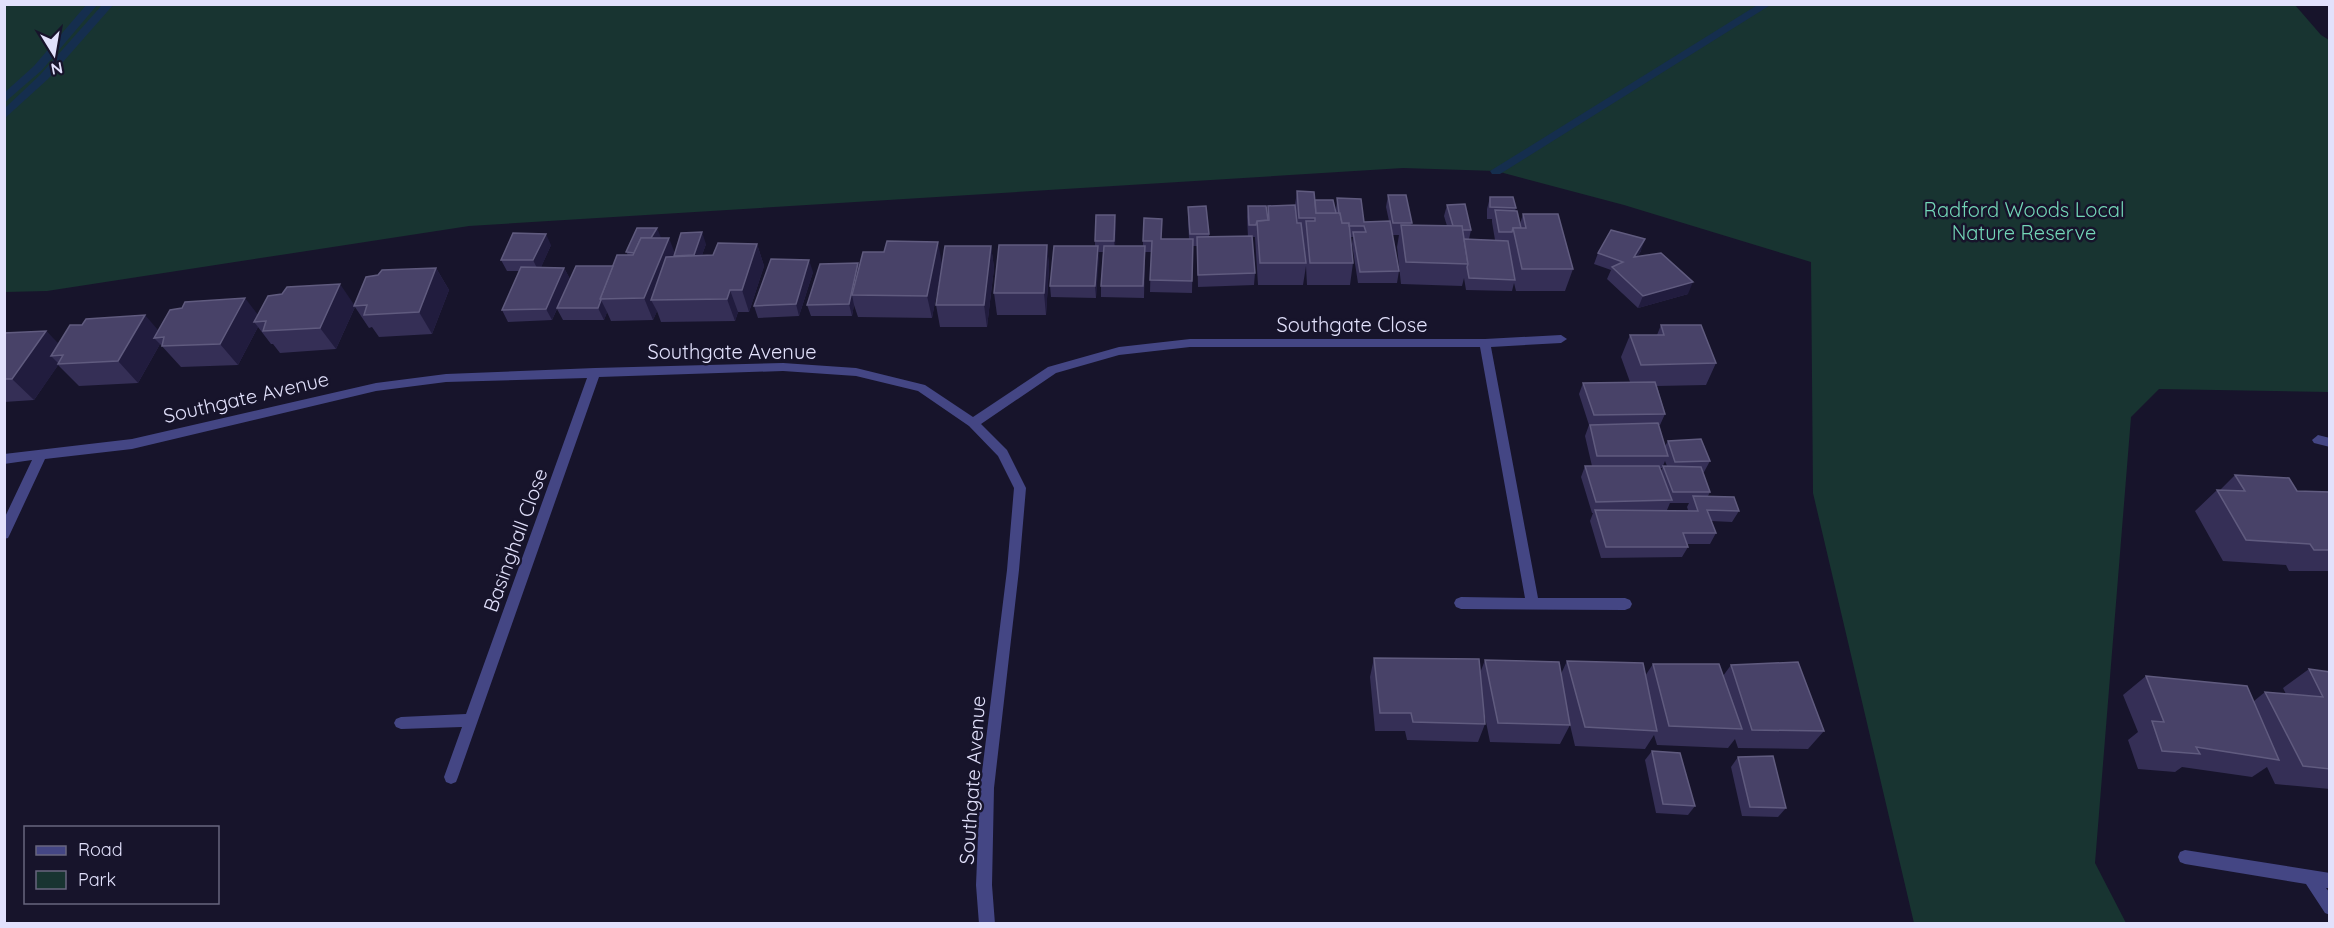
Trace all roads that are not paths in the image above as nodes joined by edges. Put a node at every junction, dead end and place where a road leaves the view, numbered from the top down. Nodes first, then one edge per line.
1 (1561, 339) dead end
2 (1485, 344) junction
3 (596, 372) junction
4 (974, 423) junction
5 (40, 456) junction
6 (4, 459) edge
7 (4, 534) edge
8 (1461, 603) dead end
9 (1533, 604) junction
10 (1625, 604) dead end
11 (471, 720) junction
12 (401, 723) dead end
13 (451, 777) dead end
14 (2185, 857) dead end
15 (2310, 877) junction
16 (2330, 881) edge
17 (2330, 908) edge
18 (987, 924) edge

1 - 2 street, Southgate Close
2 - 4 street, Southgate Close
2 - 9 street
3 - 4 street, Southgate Avenue
3 - 5 street, Southgate Avenue
3 - 11 street, Basinghall Close
4 - 18 street, Southgate Avenue
5 - 6 street, Southgate Avenue
5 - 7 street
8 - 9 street
9 - 10 street
11 - 12 street
11 - 13 street, Basinghall Close
14 - 15 street
15 - 16 street
15 - 17 street

